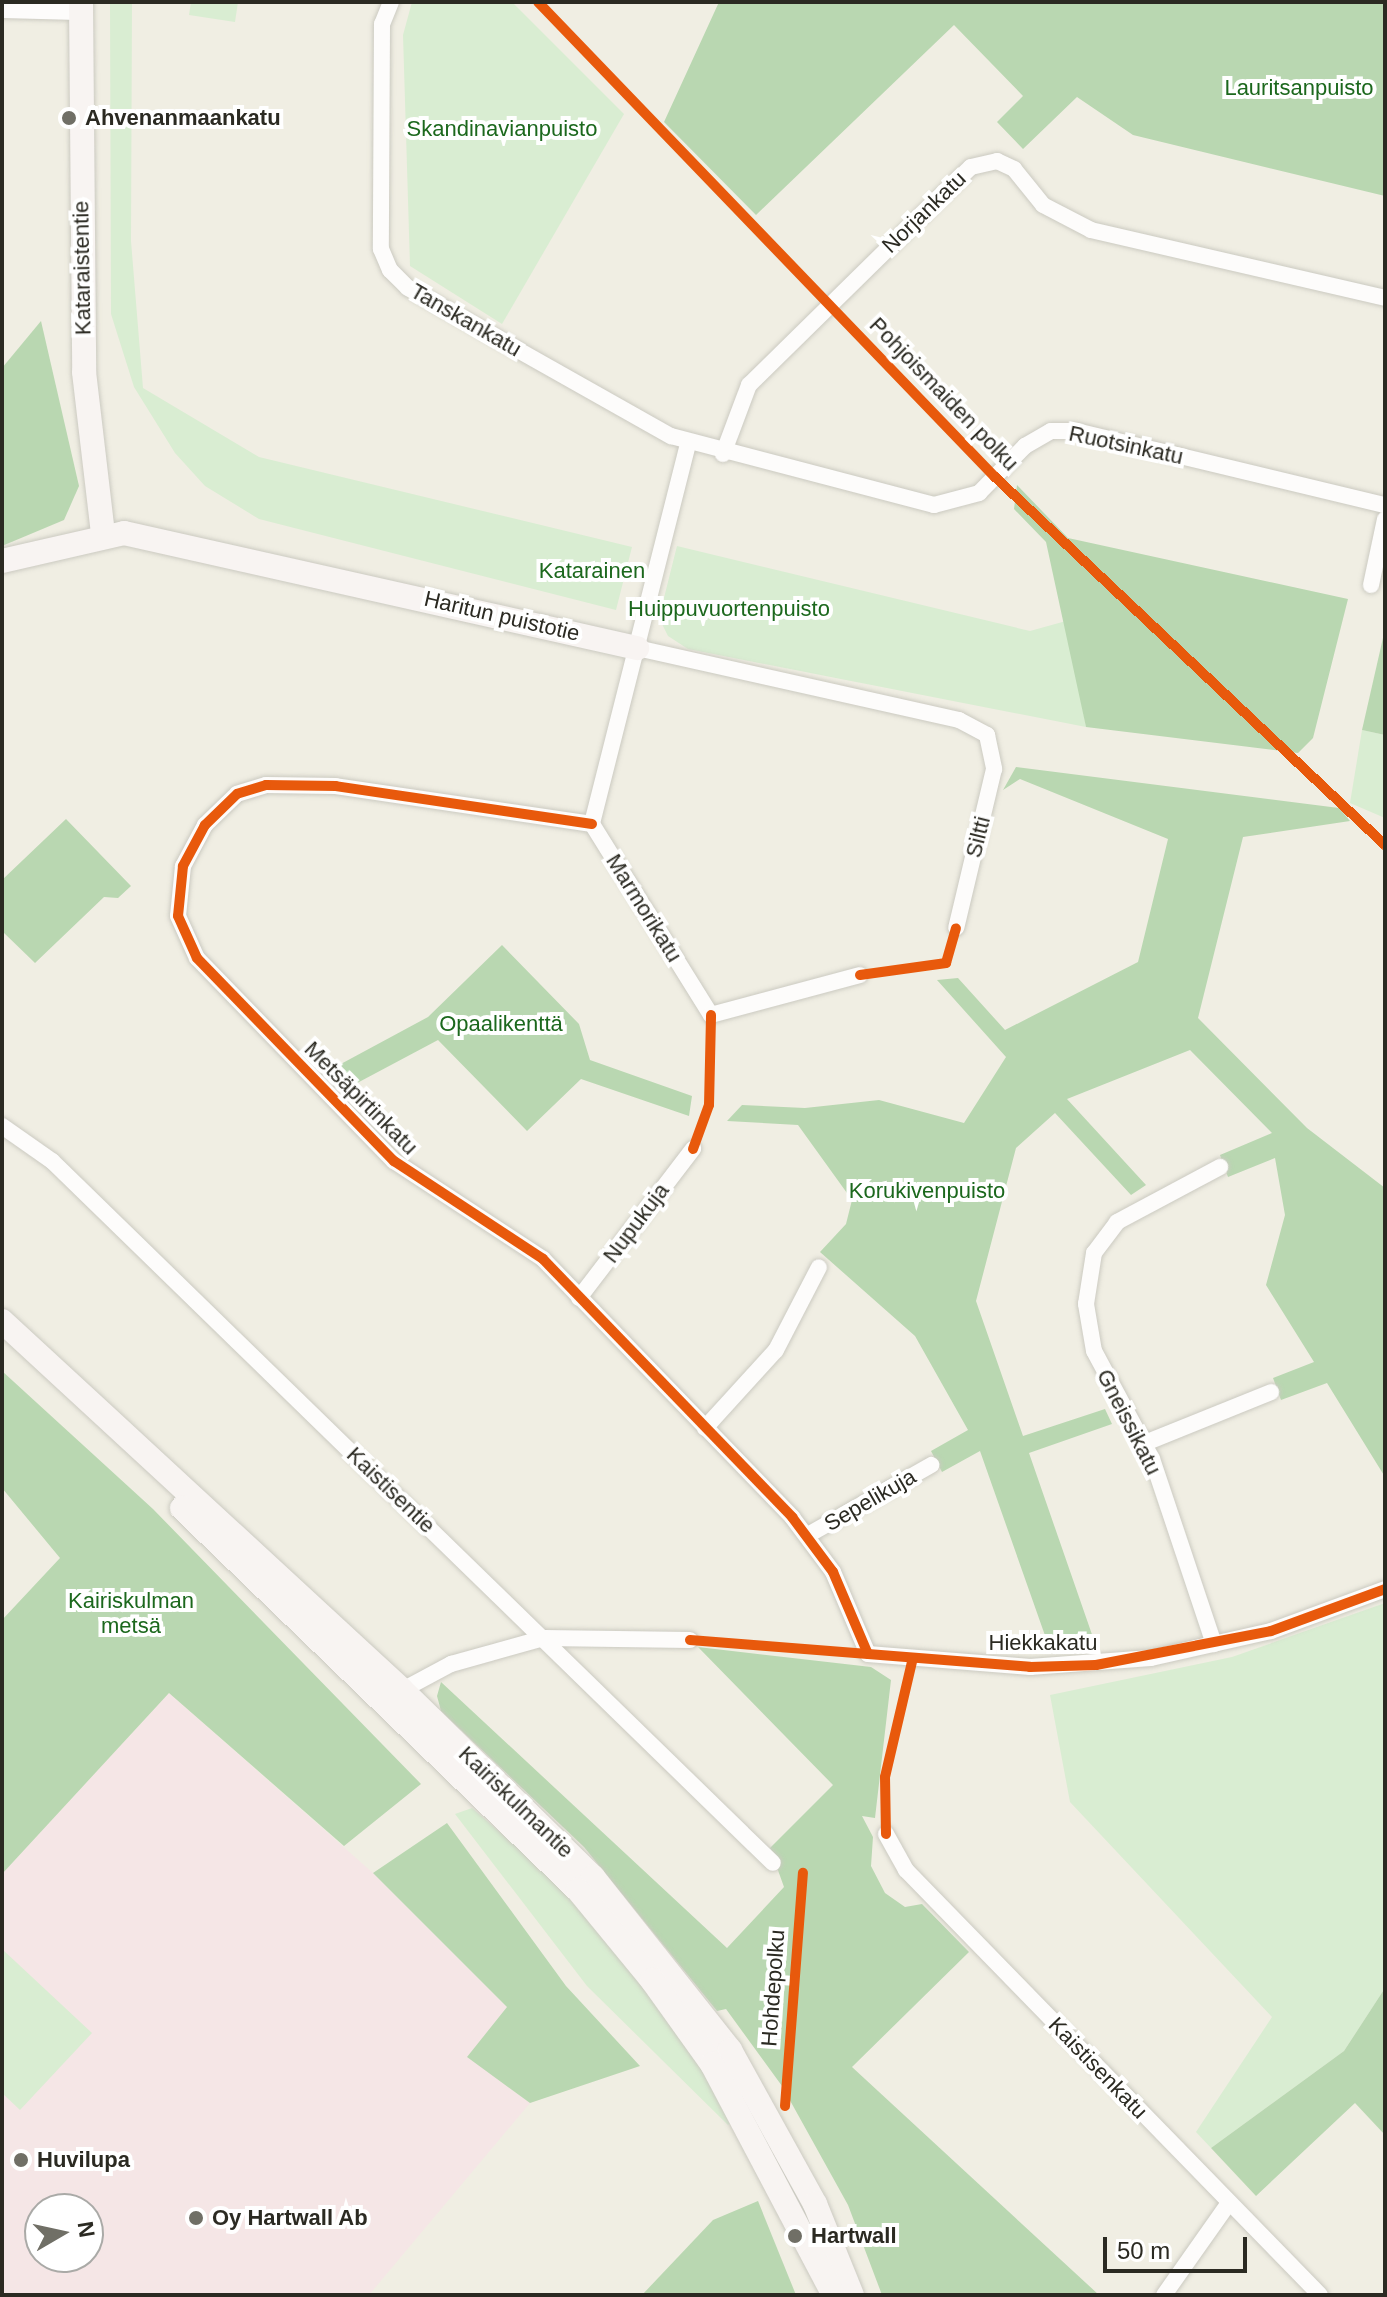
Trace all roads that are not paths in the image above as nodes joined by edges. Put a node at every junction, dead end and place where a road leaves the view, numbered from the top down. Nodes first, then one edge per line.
1 (391, 2) edge
2 (80, 7) edge
3 (2, 10) edge
4 (1385, 298) edge
5 (695, 446) junction
6 (723, 454) junction
7 (1385, 505) edge
8 (1385, 519) edge
9 (103, 533) junction
10 (2, 561) edge
11 (1371, 585) dead end
12 (637, 648) junction
13 (993, 746) joint
14 (592, 824) junction
15 (956, 928) dead end
16 (860, 975) dead end
17 (2, 1126) edge
18 (693, 1149) dead end
19 (1220, 1167) dead end
20 (819, 1267) dead end
21 (579, 1298) junction
22 (2, 1321) edge
23 (1271, 1392) dead end
24 (705, 1428) junction
25 (1145, 1443) junction
26 (931, 1465) dead end
27 (808, 1535) junction
28 (1385, 1589) edge
29 (544, 1638) junction
30 (690, 1640) dead end
31 (1214, 1644) junction
32 (868, 1654) joint
33 (395, 1695) junction
34 (886, 1834) dead end
35 (773, 1863) dead end
36 (1229, 2203) junction
37 (834, 2295) edge
38 (852, 2295) edge
39 (1164, 2295) edge
40 (1320, 2295) edge

1 - 5 street, Tanskankatu
2 - 3 street
2 - 9 street, Kataraistentie
4 - 6 street, Norjankatu
5 - 6 street, Ruotsinkatu
5 - 12 street
6 - 7 street, Ruotsinkatu
8 - 11 street
9 - 10 street, Haritun puistotie
9 - 12 street, Haritun puistotie
12 - 13 street, Haritun puistotie
12 - 14 street
13 - 15 street, Siltti
14 - 16 street, Marmorikatu
14 - 21 street, Metsäpirtinkatu
17 - 29 street, Kaistisentie
18 - 21 street, Nupukuja
19 - 25 street, Gneissikatu
20 - 24 street
21 - 24 street, Metsäpirtinkatu
22 - 33 street, Kairiskulmantie
23 - 25 street
24 - 27 street, Metsäpirtinkatu
25 - 31 street, Gneissikatu
26 - 27 street, Sepelikuja
27 - 32 street, Metsäpirtinkatu
28 - 31 street, Hiekkakatu
29 - 30 street
29 - 33 street
29 - 35 street, Kaistisentie
31 - 32 street, Hiekkakatu
33 - 37 street, Kairiskulmantie
33 - 38 street, Kairiskulmantie
34 - 36 street, Kaistisenkatu
36 - 39 street
36 - 40 street, Kaistisenkatu

